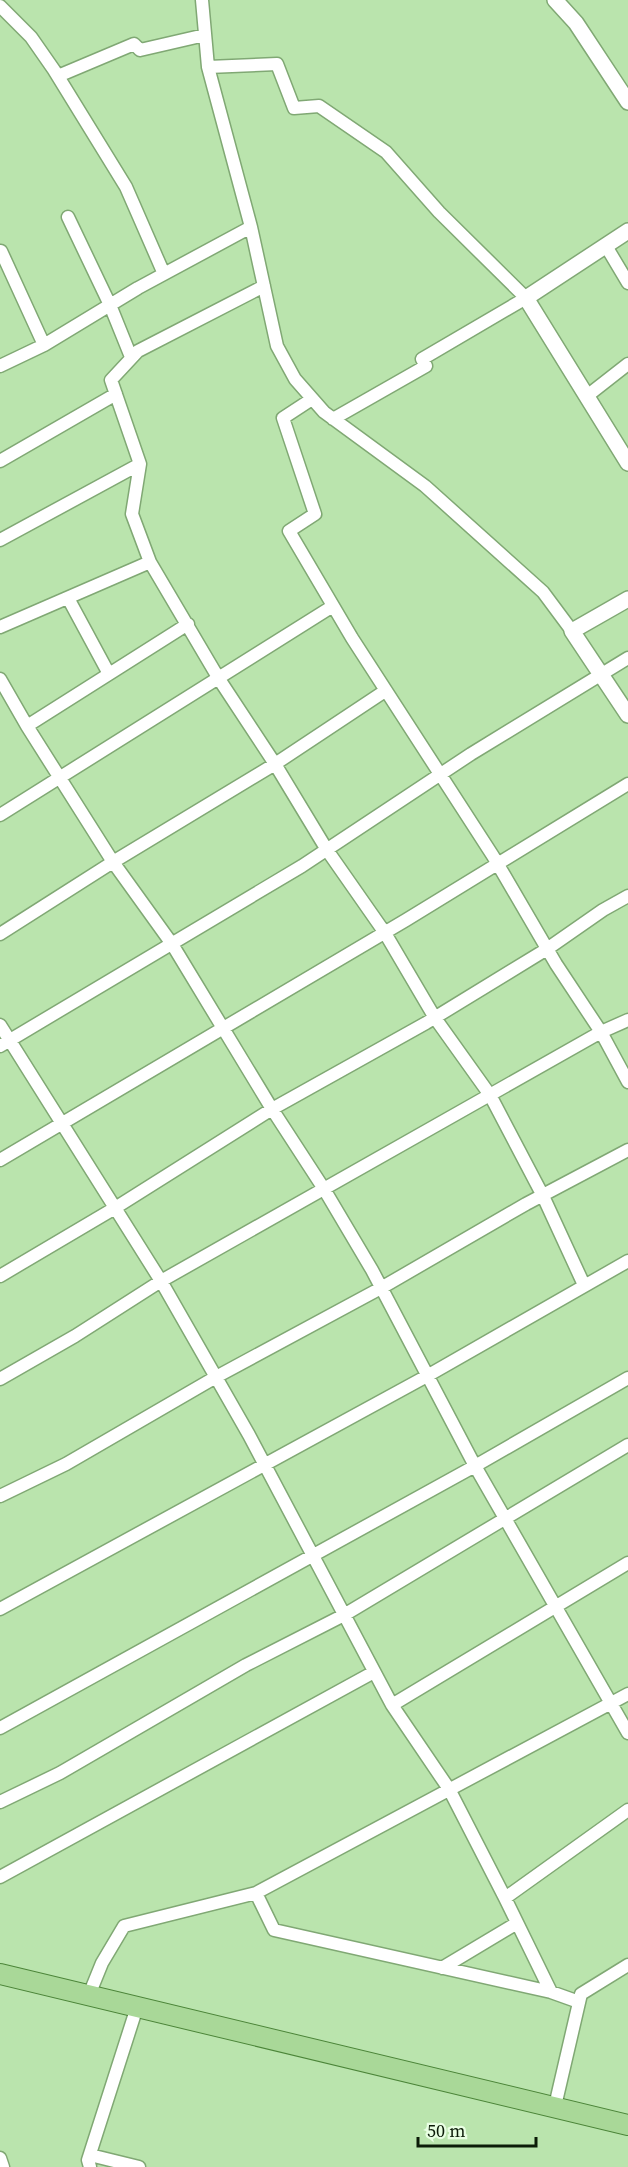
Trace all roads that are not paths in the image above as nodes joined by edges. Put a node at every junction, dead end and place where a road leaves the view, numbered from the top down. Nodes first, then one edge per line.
1 (202, 0) edge
2 (555, 0) edge
3 (0, 6) edge
4 (206, 35) junction
5 (208, 67) junction
6 (58, 76) junction
7 (628, 102) edge
8 (68, 217) dead end
9 (251, 227) junction
10 (628, 231) edge
11 (606, 246) junction
12 (1, 251) edge
13 (164, 274) junction
14 (628, 283) edge
15 (264, 286) junction
16 (526, 298) junction
17 (110, 305) junction
18 (44, 345) junction
19 (131, 357) junction
20 (628, 364) edge
21 (0, 366) edge
22 (116, 394) junction
23 (587, 396) junction
24 (312, 399) junction
25 (333, 419) junction
26 (0, 461) edge
27 (628, 463) edge
28 (140, 464) junction
29 (0, 540) edge
30 (150, 562) junction
31 (68, 598) junction
32 (628, 599) edge
33 (333, 606) junction
34 (188, 624) junction
35 (0, 627) edge
36 (572, 631) junction
37 (628, 658) edge
38 (109, 674) junction
39 (601, 674) junction
40 (219, 679) junction
41 (0, 680) edge
42 (386, 691) junction
43 (628, 715) edge
44 (27, 726) junction
45 (275, 764) junction
46 (439, 775) junction
47 (60, 778) junction
48 (628, 784) edge
49 (0, 815) edge
50 (327, 850) junction
51 (113, 862) junction
52 (498, 865) junction
53 (628, 896) edge
54 (384, 933) junction
55 (0, 934) edge
56 (172, 944) junction
57 (547, 949) junction
58 (435, 1018) junction
59 (628, 1020) edge
60 (0, 1025) edge
61 (222, 1028) junction
62 (600, 1032) junction
63 (5, 1043) edge
64 (628, 1082) edge
65 (490, 1095) junction
66 (272, 1109) junction
67 (63, 1125) junction
68 (628, 1150) edge
69 (0, 1160) edge
70 (324, 1189) junction
71 (543, 1196) junction
72 (115, 1208) junction
73 (628, 1261) edge
74 (0, 1276) edge
75 (161, 1281) junction
76 (585, 1285) junction
77 (381, 1288) junction
78 (427, 1376) junction
79 (216, 1377) junction
80 (628, 1378) edge
81 (0, 1379) edge
82 (628, 1445) edge
83 (265, 1464) junction
84 (475, 1466) junction
85 (0, 1496) edge
86 (505, 1520) junction
87 (313, 1555) junction
88 (628, 1563) edge
89 (555, 1606) junction
90 (0, 1609) edge
91 (344, 1615) junction
92 (374, 1672) junction
93 (628, 1694) edge
94 (610, 1703) junction
95 (392, 1705) junction
96 (0, 1728) edge
97 (628, 1733) edge
98 (449, 1790) junction
99 (0, 1802) edge
100 (628, 1810) edge
101 (0, 1877) edge
102 (256, 1893) junction
103 (505, 1898) junction
104 (517, 1923) junction
105 (628, 1965) edge
106 (442, 1968) junction
107 (0, 1974) edge
108 (551, 1992) junction
109 (89, 1995) junction
110 (579, 2002) junction
111 (137, 2007) junction
112 (555, 2106) junction
113 (628, 2125) edge
114 (90, 2161) edge
115 (139, 2167) edge

1 - 4 street
2 - 7 street
3 - 6 street
4 - 5 street
4 - 6 street
5 - 9 street
5 - 16 street
6 - 13 street
8 - 17 street
9 - 13 street
9 - 15 street
10 - 11 street
11 - 14 street
11 - 16 street
12 - 18 street
13 - 17 street
15 - 19 street
15 - 24 street
16 - 23 street
16 - 25 street
17 - 18 street
17 - 19 street
18 - 21 street
19 - 22 street
20 - 23 street
22 - 26 street
22 - 28 street
23 - 27 street
24 - 25 street
24 - 33 street
25 - 36 street
28 - 29 street
28 - 30 street
30 - 31 street
30 - 34 street
31 - 35 street
31 - 38 street
32 - 36 street
33 - 40 street
33 - 42 street
34 - 38 street
34 - 40 street
36 - 39 street
37 - 39 street
38 - 44 street
39 - 43 street
39 - 46 street
40 - 45 street
40 - 47 street
41 - 44 street
42 - 45 street
42 - 46 street
44 - 47 street
45 - 50 street
45 - 51 street
46 - 50 street
46 - 52 street
47 - 49 street
47 - 51 street
48 - 52 street
50 - 54 street
50 - 56 street
51 - 55 street
51 - 56 street
52 - 54 street
52 - 57 street
53 - 57 street
54 - 58 street
54 - 61 street
56 - 61 street
56 - 63 street
57 - 58 street
57 - 62 street
58 - 65 street
58 - 66 street
59 - 62 street
60 - 63 street
61 - 66 street
61 - 67 street
62 - 64 street
62 - 65 street
63 - 67 street
65 - 70 street
65 - 71 street
66 - 70 street
66 - 72 street
67 - 69 street
67 - 72 street
68 - 71 street
70 - 75 street
70 - 77 street
71 - 76 street
71 - 77 street
72 - 74 street
72 - 75 street
73 - 76 street
75 - 79 street
75 - 81 street
76 - 78 street
77 - 78 street
77 - 79 street
78 - 83 street
78 - 84 street
79 - 83 street
79 - 85 street
80 - 84 street
82 - 86 street
83 - 87 street
83 - 90 street
84 - 86 street
84 - 87 street
86 - 89 street
86 - 91 street
87 - 91 street
87 - 96 street
88 - 89 street
89 - 94 street
89 - 95 street
91 - 92 street
91 - 99 street
92 - 95 street
92 - 101 street
93 - 94 street
94 - 97 street
94 - 98 street
95 - 98 street
98 - 102 street
98 - 103 street
100 - 103 street
102 - 106 street
102 - 109 street
103 - 104 street
104 - 106 street
104 - 108 street
105 - 110 street
106 - 108 street
107 - 109 main road
108 - 110 street
109 - 111 main road
110 - 112 street
111 - 112 main road
111 - 114 street
112 - 113 main road
114 - 115 street

